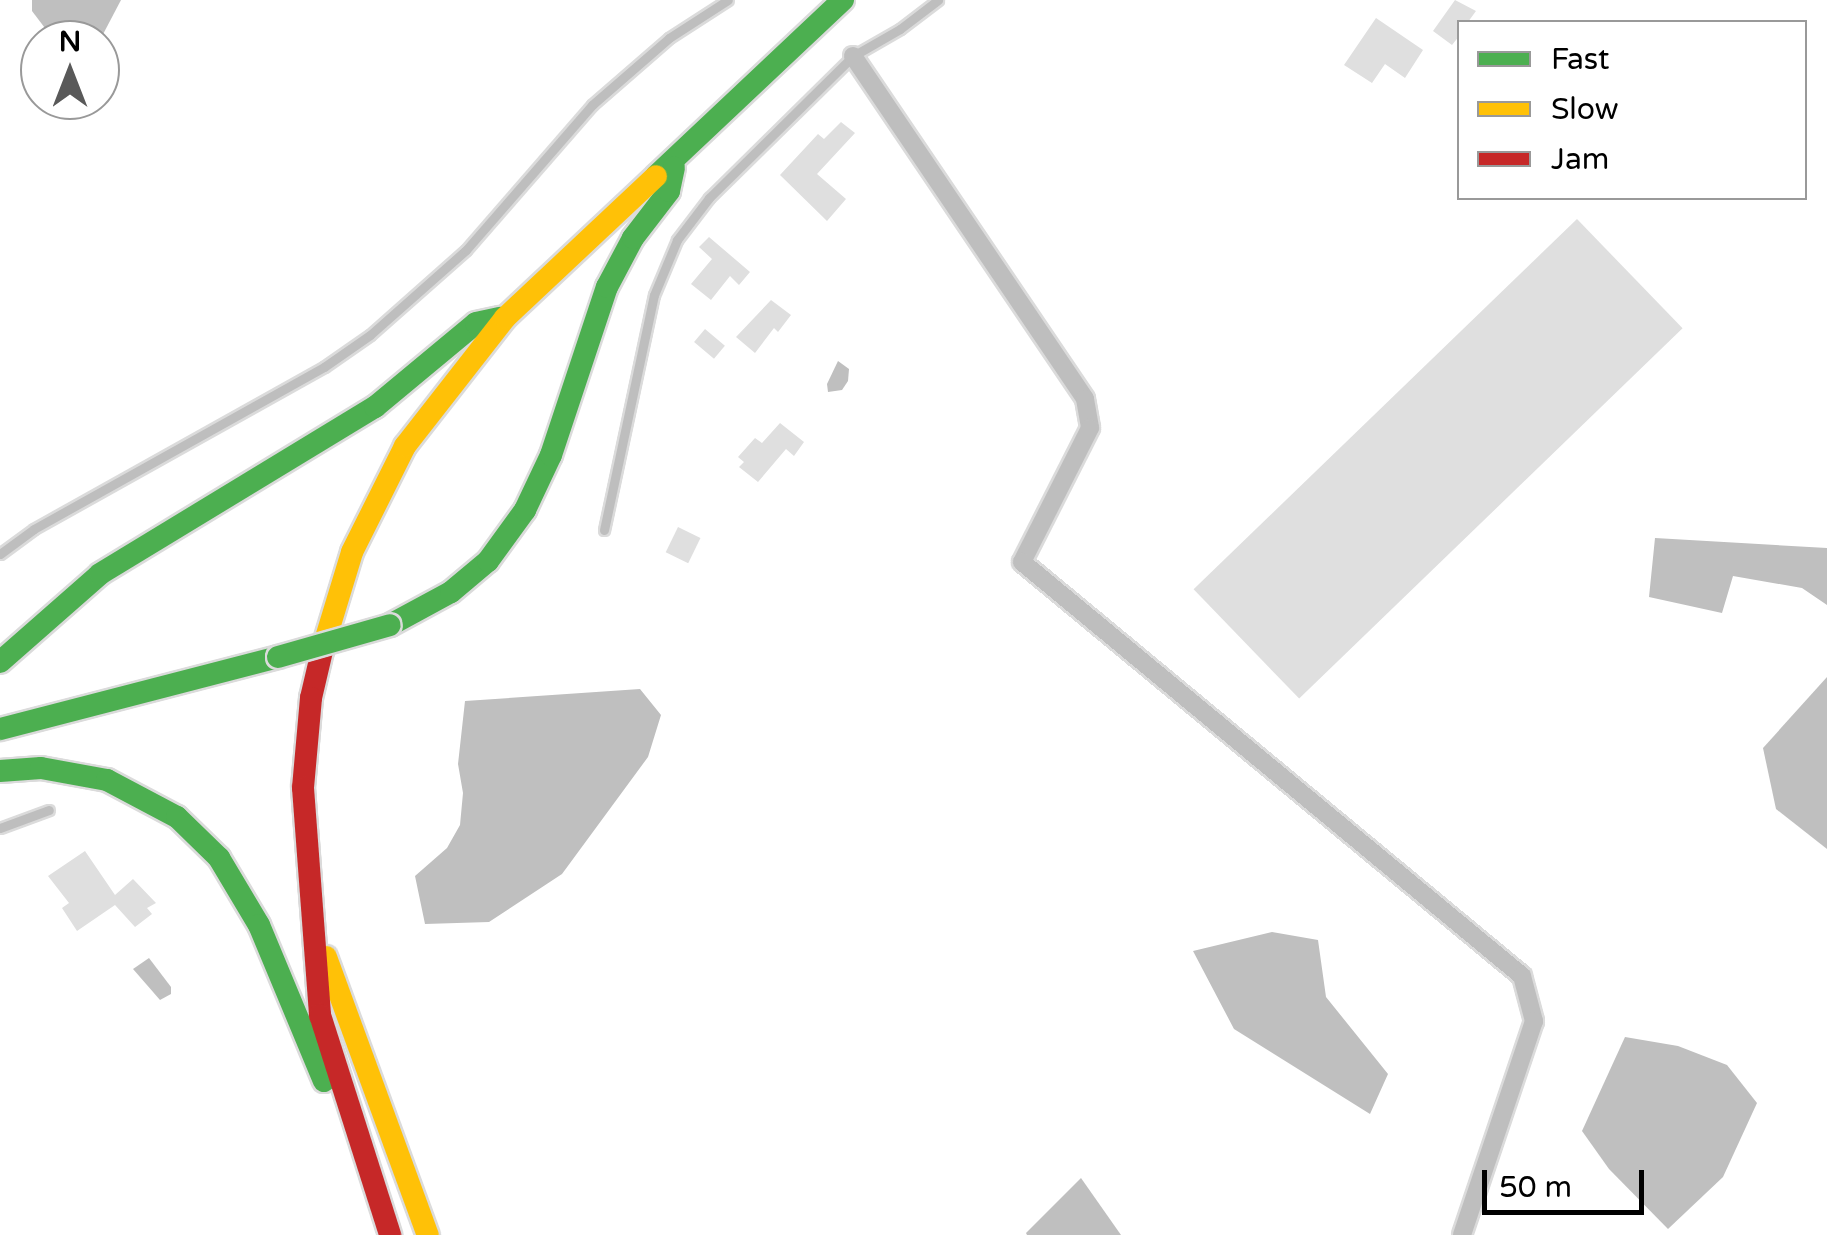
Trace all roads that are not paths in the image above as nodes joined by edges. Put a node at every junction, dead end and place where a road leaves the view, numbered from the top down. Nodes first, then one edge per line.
1 (728, 0) edge
2 (843, 0) edge
3 (938, 0) edge
4 (853, 56) junction
5 (675, 162) junction
6 (505, 318) junction
7 (604, 530) dead end
8 (0, 554) edge
9 (0, 662) edge
10 (0, 729) edge
11 (0, 770) edge
12 (49, 810) dead end
13 (0, 828) edge
14 (309, 902) junction
15 (372, 1184) junction
16 (390, 1235) edge
17 (428, 1235) edge
18 (1462, 1235) edge

1 - 8 lane
2 - 5 main road
3 - 4 lane
4 - 7 lane
4 - 18 street
5 - 6 main road
5 - 10 main road, bridge
6 - 9 main road
6 - 14 main road
11 - 15 main road
12 - 13 lane
14 - 15 main road
14 - 17 main road
15 - 16 main road

